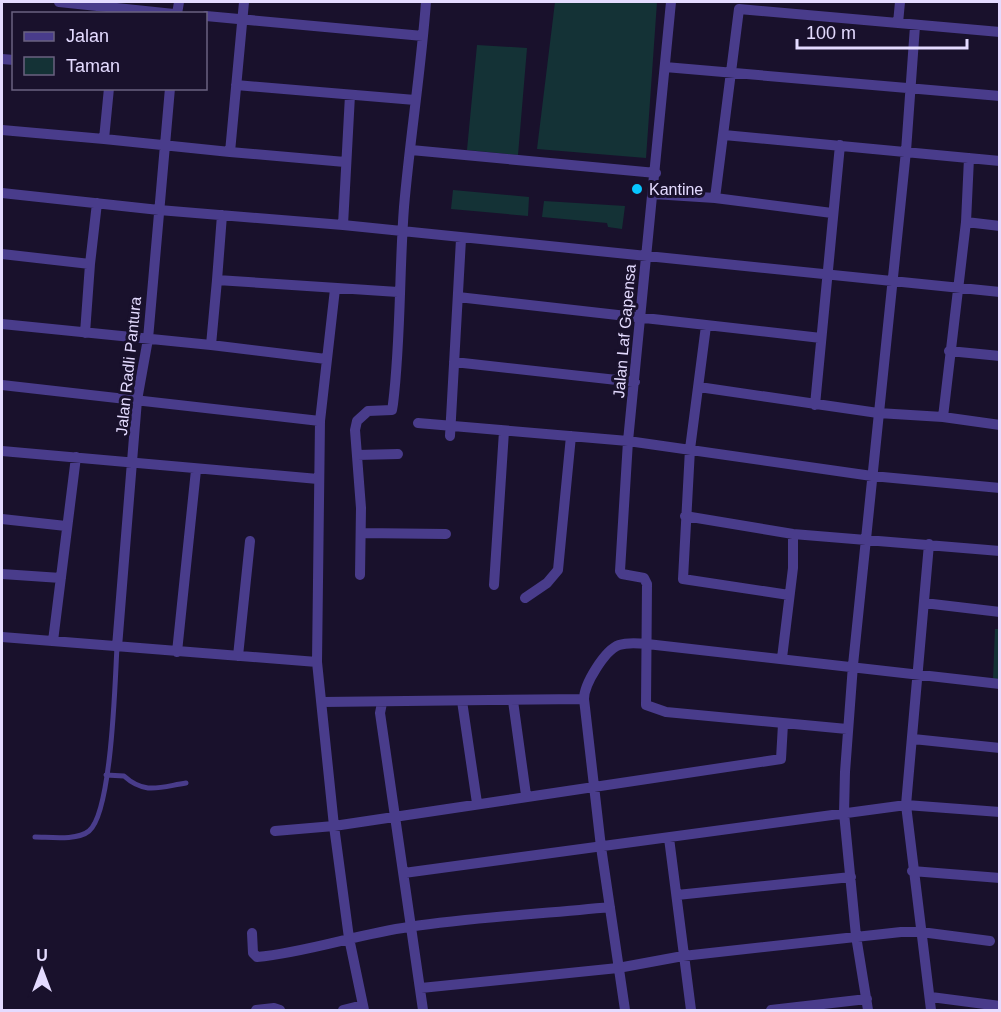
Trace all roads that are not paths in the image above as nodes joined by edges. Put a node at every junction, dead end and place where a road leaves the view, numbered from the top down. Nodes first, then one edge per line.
1 (59, 2) edge
2 (244, 2) edge
3 (426, 2) edge
4 (671, 2) edge
5 (900, 2) edge
6 (116, 8) edge
7 (156, 12) edge
8 (207, 16) edge
9 (243, 20) junction
10 (898, 23) junction
11 (915, 26) junction
12 (999, 32) edge
13 (423, 36) junction
14 (665, 67) junction
15 (731, 72) junction
16 (236, 85) junction
17 (911, 89) junction
18 (109, 90) edge
19 (170, 90) edge
20 (350, 95) junction
21 (999, 96) edge
22 (415, 100) junction
23 (2, 130) edge
24 (724, 135) junction
25 (104, 139) junction
26 (840, 145) junction
27 (165, 146) junction
28 (411, 150) junction
29 (906, 151) junction
30 (230, 152) junction
31 (969, 158) junction
32 (999, 161) edge
33 (345, 162) junction
34 (656, 173) junction
35 (2, 193) edge
36 (653, 194) junction
37 (715, 198) junction
38 (97, 203) junction
39 (159, 210) junction
40 (832, 213) junction
41 (222, 215) junction
42 (966, 222) junction
43 (342, 225) junction
44 (999, 226) edge
45 (402, 232) junction
46 (461, 239) junction
47 (2, 254) edge
48 (646, 257) junction
49 (90, 264) junction
50 (827, 275) junction
51 (218, 280) junction
52 (890, 282) junction
53 (335, 289) junction
54 (957, 289) junction
55 (398, 292) junction
56 (999, 292) edge
57 (458, 297) junction
58 (641, 317) junction
59 (2, 324) edge
60 (706, 326) junction
61 (85, 333) junction
62 (821, 338) junction
63 (148, 339) junction
64 (211, 345) junction
65 (949, 351) junction
66 (999, 356) edge
67 (326, 359) junction
68 (454, 362) junction
69 (635, 382) junction
70 (2, 385) edge
71 (699, 387) junction
72 (137, 400) junction
73 (815, 405) junction
74 (878, 413) junction
75 (943, 417) junction
76 (320, 421) junction
77 (418, 423) dead end
78 (999, 425) edge
79 (450, 431) junction
80 (504, 431) junction
81 (571, 436) junction
82 (628, 441) junction
83 (690, 449) junction
84 (2, 451) edge
85 (398, 454) dead end
86 (357, 455) junction
87 (76, 457) junction
88 (134, 464) junction
89 (196, 470) junction
90 (872, 476) junction
91 (318, 479) junction
92 (999, 488) edge
93 (685, 516) junction
94 (2, 519) edge
95 (66, 526) junction
96 (361, 533) junction
97 (446, 534) dead end
98 (793, 534) junction
99 (867, 538) junction
100 (250, 541) dead end
101 (929, 544) junction
102 (999, 552) edge
103 (2, 574) edge
104 (360, 575) dead end
105 (61, 578) junction
106 (494, 585) dead end
107 (789, 594) junction
108 (525, 597) dead end
109 (924, 603) junction
110 (999, 612) edge
111 (2, 637) edge
112 (53, 641) junction
113 (647, 644) junction
114 (117, 647) junction
115 (177, 652) junction
116 (238, 656) junction
117 (782, 658) junction
118 (317, 662) junction
119 (852, 665) junction
120 (918, 675) junction
121 (999, 684) edge
122 (584, 699) junction
123 (462, 701) junction
124 (513, 701) junction
125 (323, 702) junction
126 (382, 703) junction
127 (783, 724) junction
128 (848, 729) junction
129 (913, 739) junction
130 (999, 748) edge
131 (106, 776) junction
132 (186, 783) dead end
133 (593, 785) junction
134 (526, 795) junction
135 (477, 803) junction
136 (906, 805) junction
137 (999, 812) edge
138 (844, 813) junction
139 (395, 815) junction
140 (334, 826) junction
141 (275, 831) dead end
142 (35, 837) dead end
143 (669, 838) junction
144 (601, 847) junction
145 (912, 871) junction
146 (404, 873) junction
147 (851, 877) junction
148 (999, 878) edge
149 (677, 895) junction
150 (610, 908) junction
151 (410, 927) junction
152 (921, 932) junction
153 (252, 933) dead end
154 (856, 936) junction
155 (349, 938) junction
156 (990, 941) dead end
157 (683, 956) junction
158 (618, 968) junction
159 (421, 988) junction
160 (931, 997) junction
161 (868, 1005) edge
162 (999, 1006) edge
163 (363, 1008) edge
164 (804, 1008) edge
165 (256, 1011) edge
166 (280, 1011) edge
167 (344, 1011) edge
168 (423, 1011) edge
169 (625, 1011) edge
170 (691, 1011) edge
171 (771, 1011) edge
172 (931, 1011) edge

1 - 6 street
2 - 9 street
3 - 13 street
4 - 14 street, Jalan Laf Gapensa
5 - 10 street
6 - 7 street
8 - 9 street
9 - 13 street
9 - 16 street
10 - 11 street
10 - 15 street
11 - 12 street
11 - 17 street
13 - 22 street
14 - 15 street
14 - 34 street, Jalan Laf Gapensa
15 - 17 street
15 - 24 street
16 - 20 street
16 - 30 street
17 - 21 street
17 - 29 street
18 - 25 street
19 - 27 street, Jalan Radli Pantura
20 - 22 street
20 - 33 street
22 - 28 street
23 - 25 street
24 - 26 street
24 - 37 street
25 - 27 street
26 - 29 street
26 - 40 street
27 - 30 street
27 - 39 street, Jalan Radli Pantura
28 - 34 street
28 - 45 street
29 - 31 street
29 - 52 street
30 - 33 street
31 - 32 street
31 - 42 street
33 - 43 street
34 - 36 street, Jalan Laf Gapensa
35 - 38 street
36 - 37 street
36 - 48 street, Jalan Laf Gapensa
37 - 40 street
38 - 39 street
38 - 49 street
39 - 41 street
39 - 63 street, Jalan Radli Pantura
40 - 50 street
41 - 43 street
41 - 51 street
42 - 44 street
42 - 54 street
43 - 45 street
45 - 46 street
45 - 55 street
46 - 48 street
46 - 57 street
47 - 49 street
48 - 50 street
48 - 58 street, Jalan Laf Gapensa
49 - 61 street
50 - 52 street
50 - 62 street
51 - 53 street
51 - 64 street
52 - 54 street
52 - 74 street
53 - 55 street
53 - 67 street
54 - 56 street
54 - 65 street
55 - 86 street
57 - 58 street
57 - 68 street
58 - 60 street
58 - 69 street, Jalan Laf Gapensa
59 - 61 street
60 - 62 street
60 - 71 street
61 - 63 street
62 - 73 street
63 - 64 street
63 - 72 street, Jalan Radli Pantura
64 - 67 street
65 - 66 street
65 - 75 street
67 - 76 street
68 - 69 street
68 - 79 street
69 - 82 street, Jalan Laf Gapensa
70 - 72 street
71 - 73 street
71 - 83 street
72 - 76 street
72 - 88 street, Jalan Radli Pantura
73 - 74 street
74 - 75 street
74 - 90 street
75 - 78 street
76 - 91 street
77 - 79 street
79 - 80 street
80 - 81 street
80 - 106 street
81 - 82 street
81 - 108 street
82 - 83 street
82 - 113 street, Jalan Laf Gapensa
83 - 90 street
83 - 93 street
84 - 87 street
85 - 86 street
86 - 96 street
87 - 88 street
87 - 95 street
88 - 89 street
88 - 114 street, Jalan Radli Pantura
89 - 91 street
89 - 115 street
90 - 92 street
90 - 99 street
91 - 118 street
93 - 98 street
93 - 107 street
94 - 95 street
95 - 105 street
96 - 97 street
96 - 104 street
98 - 99 street
98 - 107 street
99 - 101 street
99 - 119 street
100 - 116 street
101 - 102 street
101 - 109 street
103 - 105 street
105 - 112 street
107 - 117 street
109 - 110 street
109 - 120 street
111 - 112 street
112 - 114 street
113 - 117 street
113 - 122 street
113 - 127 street
114 - 115 street
114 - 131 lane
115 - 116 street
116 - 118 street
117 - 119 street
118 - 125 street
119 - 120 street
119 - 128 street
120 - 121 street
120 - 129 street
122 - 124 street
122 - 133 street
123 - 124 street
123 - 126 street
123 - 135 street
124 - 134 street
125 - 126 street
125 - 140 street
126 - 139 street
127 - 128 street
127 - 133 street
128 - 138 street
129 - 130 street
129 - 136 street
131 - 132 lane
131 - 142 lane
133 - 134 street
133 - 144 street
134 - 135 street
135 - 139 street
136 - 137 street
136 - 138 street
136 - 145 street
138 - 143 street
138 - 147 street
139 - 140 street
139 - 146 street
140 - 141 street
140 - 155 street
143 - 144 street
143 - 149 street
144 - 146 street
144 - 150 street
145 - 148 street
145 - 152 street
146 - 151 street
147 - 149 street
147 - 154 street
149 - 157 street
150 - 151 street
150 - 158 street
151 - 155 street
151 - 159 street
152 - 154 street
152 - 156 street
152 - 160 street
153 - 155 street
154 - 157 street
154 - 161 street
155 - 163 street
157 - 158 street
157 - 170 street
158 - 159 street
158 - 169 street
159 - 168 street
160 - 162 street
160 - 172 street
161 - 164 street
163 - 167 street
164 - 171 street
165 - 166 street

